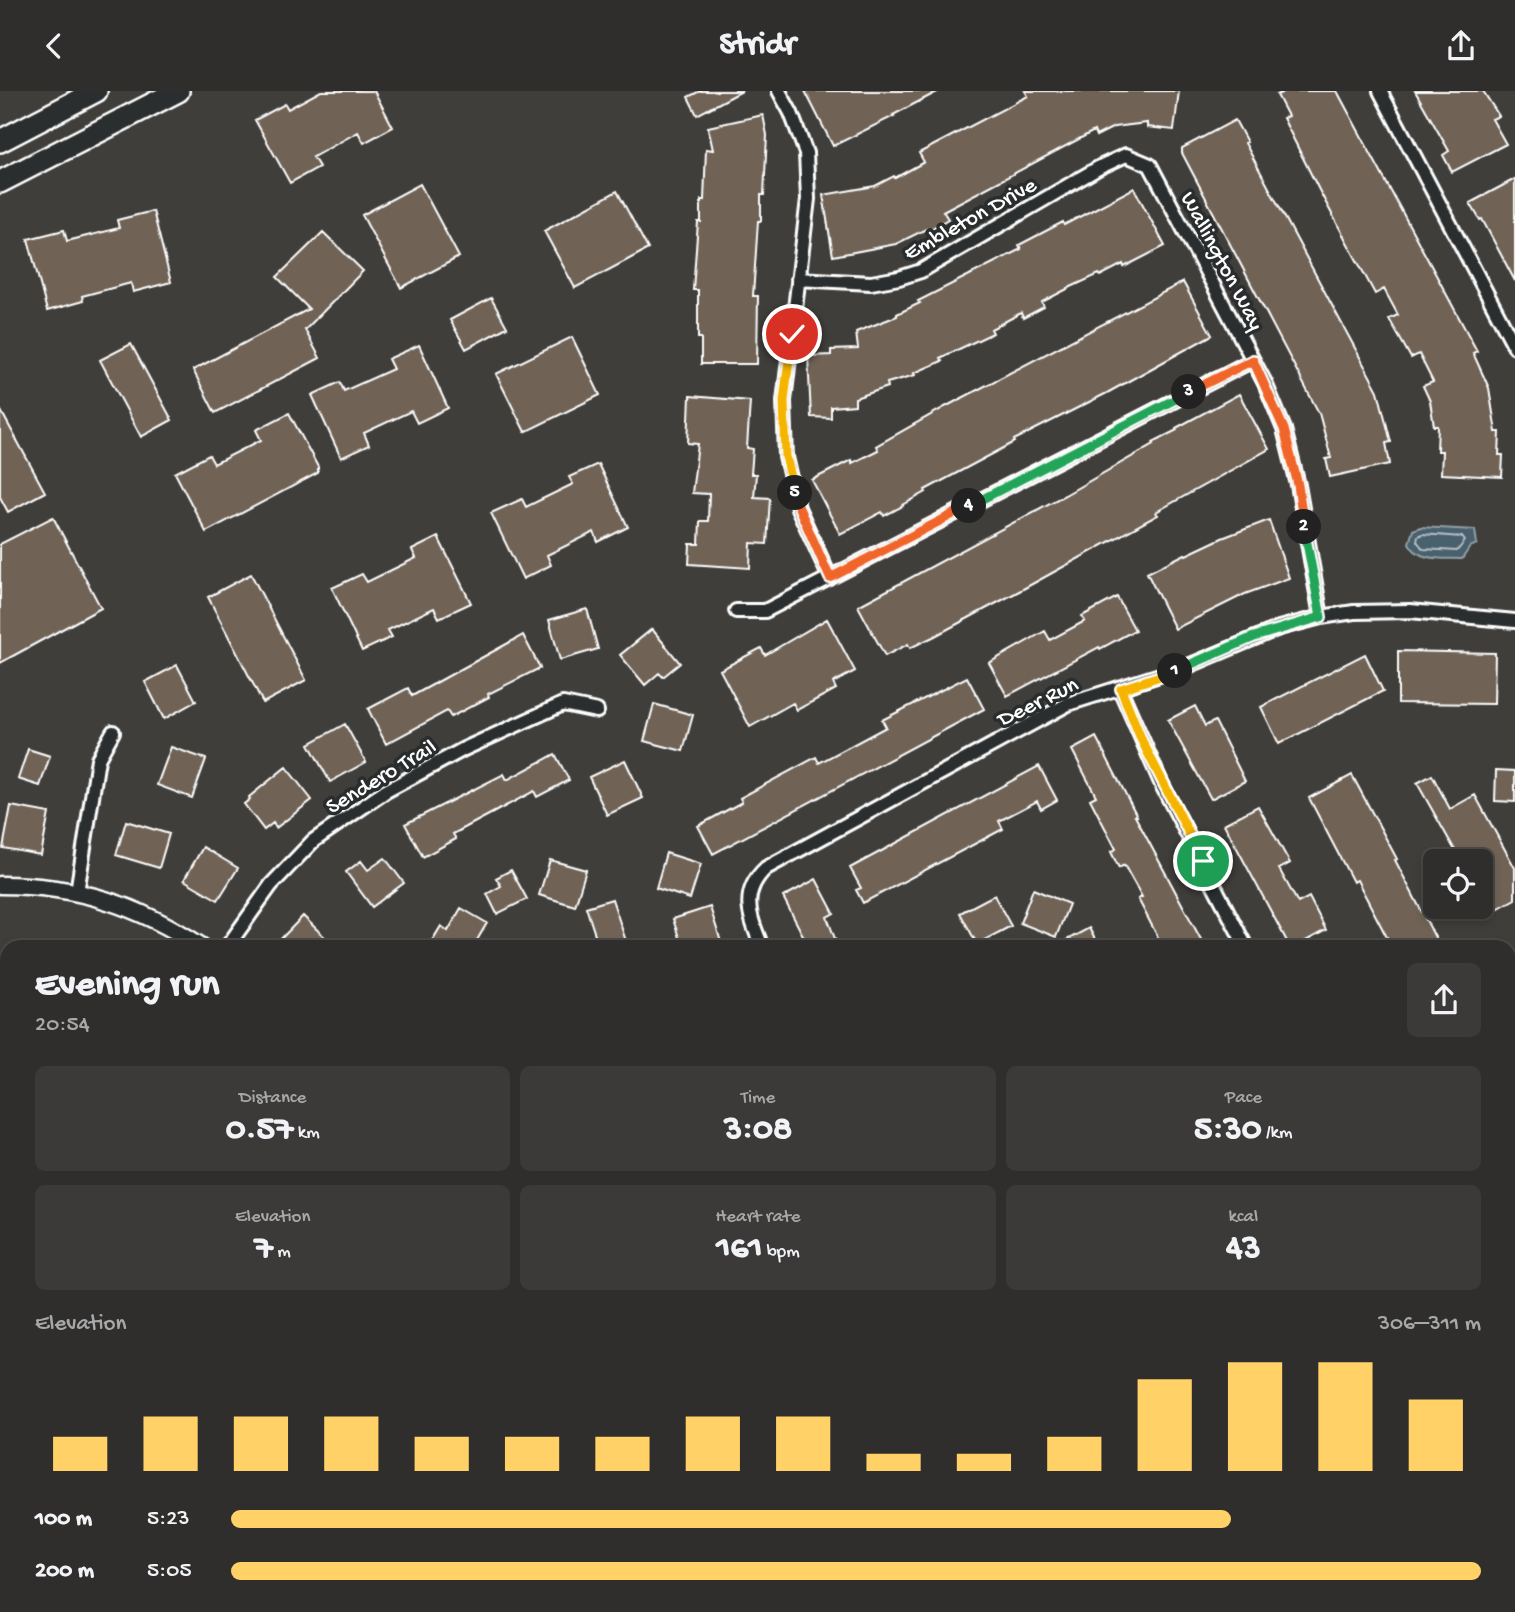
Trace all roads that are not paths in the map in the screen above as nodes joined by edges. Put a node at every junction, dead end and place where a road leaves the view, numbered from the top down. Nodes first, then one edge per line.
1 (96, 91) edge
2 (779, 91) edge
3 (1380, 91) edge
4 (172, 92) edge
5 (0, 141) edge
6 (1150, 165) joint
7 (0, 183) edge
8 (799, 279) junction
9 (1515, 347) edge
10 (1253, 360) junction
11 (830, 578) junction
12 (736, 611) dead end
13 (1321, 617) junction
14 (1515, 621) edge
15 (1121, 689) junction
16 (597, 712) dead end
17 (113, 732) dead end
18 (0, 885) edge
19 (76, 892) junction
20 (191, 940) edge
21 (232, 940) edge
22 (760, 940) edge
23 (1242, 940) edge

1 - 5 main road
2 - 8 street
3 - 9 street
4 - 7 main road
6 - 8 street, Embleton Drive
6 - 10 street, Wallington Way
8 - 11 street
10 - 11 street
10 - 13 street, Wallington Way
11 - 12 street
13 - 14 street, Deer Run
13 - 15 street, Deer Run
15 - 22 street, Deer Run
15 - 23 street
16 - 21 street, Sendero Trail
17 - 19 street
18 - 19 street
19 - 20 street

